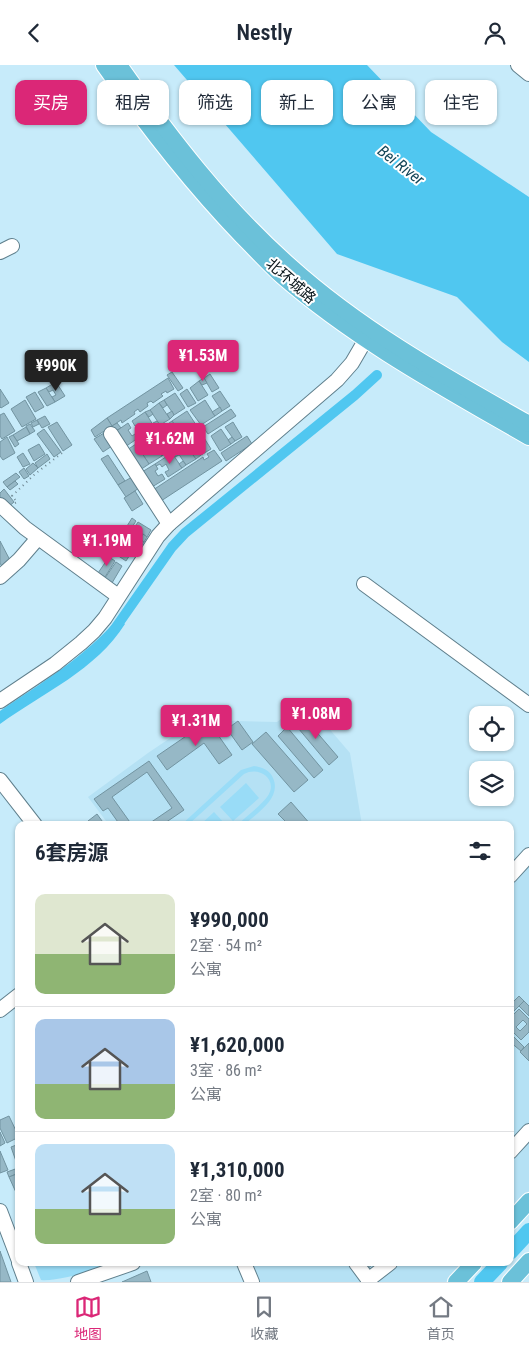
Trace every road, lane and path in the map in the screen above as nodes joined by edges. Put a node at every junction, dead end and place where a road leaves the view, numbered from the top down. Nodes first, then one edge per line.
1 (104, 65) edge
2 (119, 65) edge
3 (518, 65) edge
4 (529, 74) edge
5 (366, 339) junction
6 (529, 424) edge
7 (110, 434) dead end
8 (529, 437) edge
9 (62, 453) dead end
10 (3, 508) edge
11 (169, 524) junction
12 (38, 538) junction
13 (0, 577) edge
14 (364, 583) dead end
15 (118, 596) junction
16 (0, 701) edge
17 (529, 705) edge
18 (0, 780) edge
19 (32, 821) edge
20 (529, 855) edge
21 (514, 872) edge
22 (15, 998) edge
23 (0, 1010) edge
24 (529, 1131) edge
25 (514, 1148) edge
26 (529, 1201) edge
27 (0, 1211) edge
28 (514, 1218) edge
29 (15, 1251) edge
30 (529, 1261) edge
31 (20, 1266) edge
32 (125, 1266) edge
33 (245, 1266) edge
34 (358, 1266) edge
35 (386, 1266) edge
36 (471, 1266) edge
37 (369, 1281) edge
38 (26, 1282) edge
39 (78, 1282) edge
40 (252, 1282) edge
41 (456, 1282) edge
42 (510, 1282) edge

1 - 5 main road, 北环城路
2 - 6 main road, 北环城路
3 - 4 street
5 - 8 main road, 北环城路
5 - 11 street
7 - 11 street
9 - 10 path
10 - 12 street
11 - 15 street
12 - 13 street
12 - 15 street
14 - 17 street
15 - 16 street
18 - 19 street
20 - 21 street
22 - 23 street
24 - 25 street
26 - 28 main road
27 - 29 street
30 - 42 main road
31 - 38 street
32 - 39 street
33 - 40 street
34 - 37 street
35 - 37 street
36 - 41 main road

